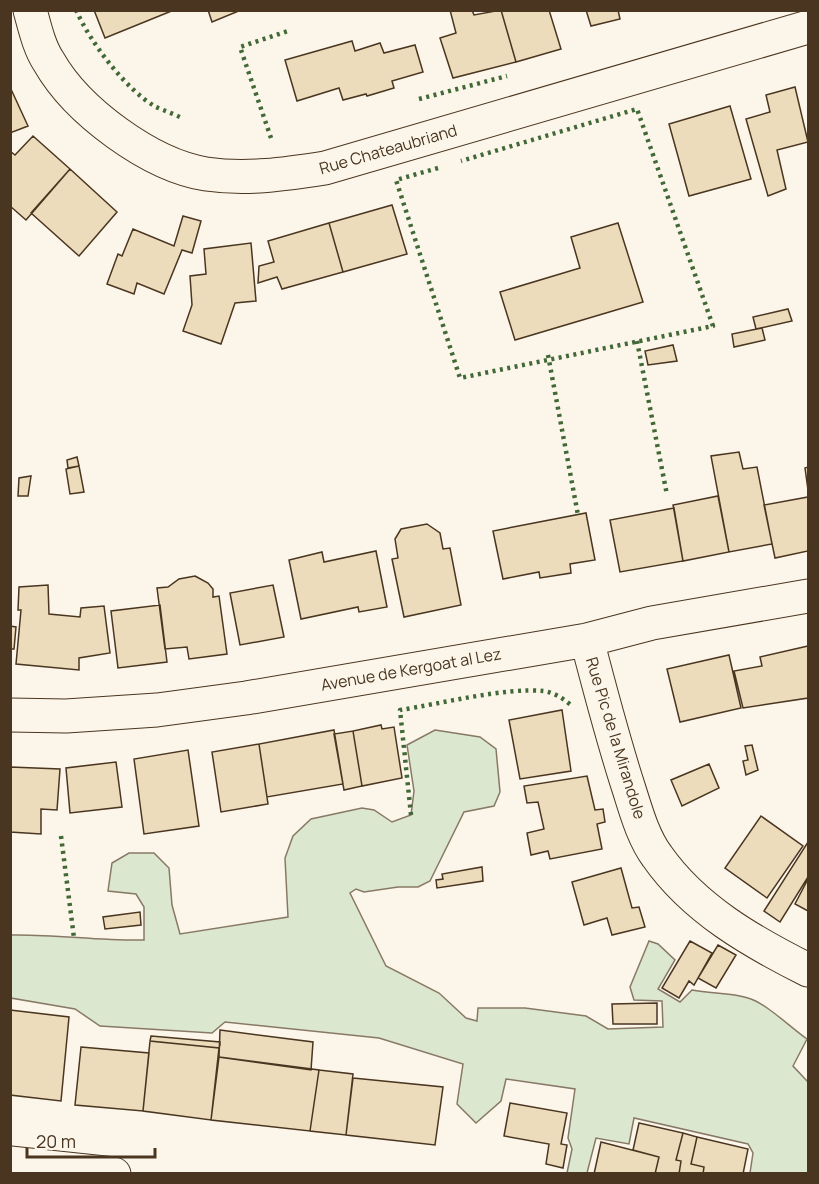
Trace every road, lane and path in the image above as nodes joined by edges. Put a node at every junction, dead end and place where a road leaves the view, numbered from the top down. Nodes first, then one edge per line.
1 (30, 10) edge
2 (808, 27) edge
3 (808, 596) edge
4 (587, 640) junction
5 (10, 715) edge
6 (808, 970) edge
7 (10, 1163) edge
8 (114, 1173) edge

1 - 2 street, Rue Chateaubriand
3 - 4 street, Avenue de Kergoat al Lez
4 - 5 street, Avenue de Kergoat al Lez
4 - 6 street, Rue Pic de la Mirandole
7 - 8 street

